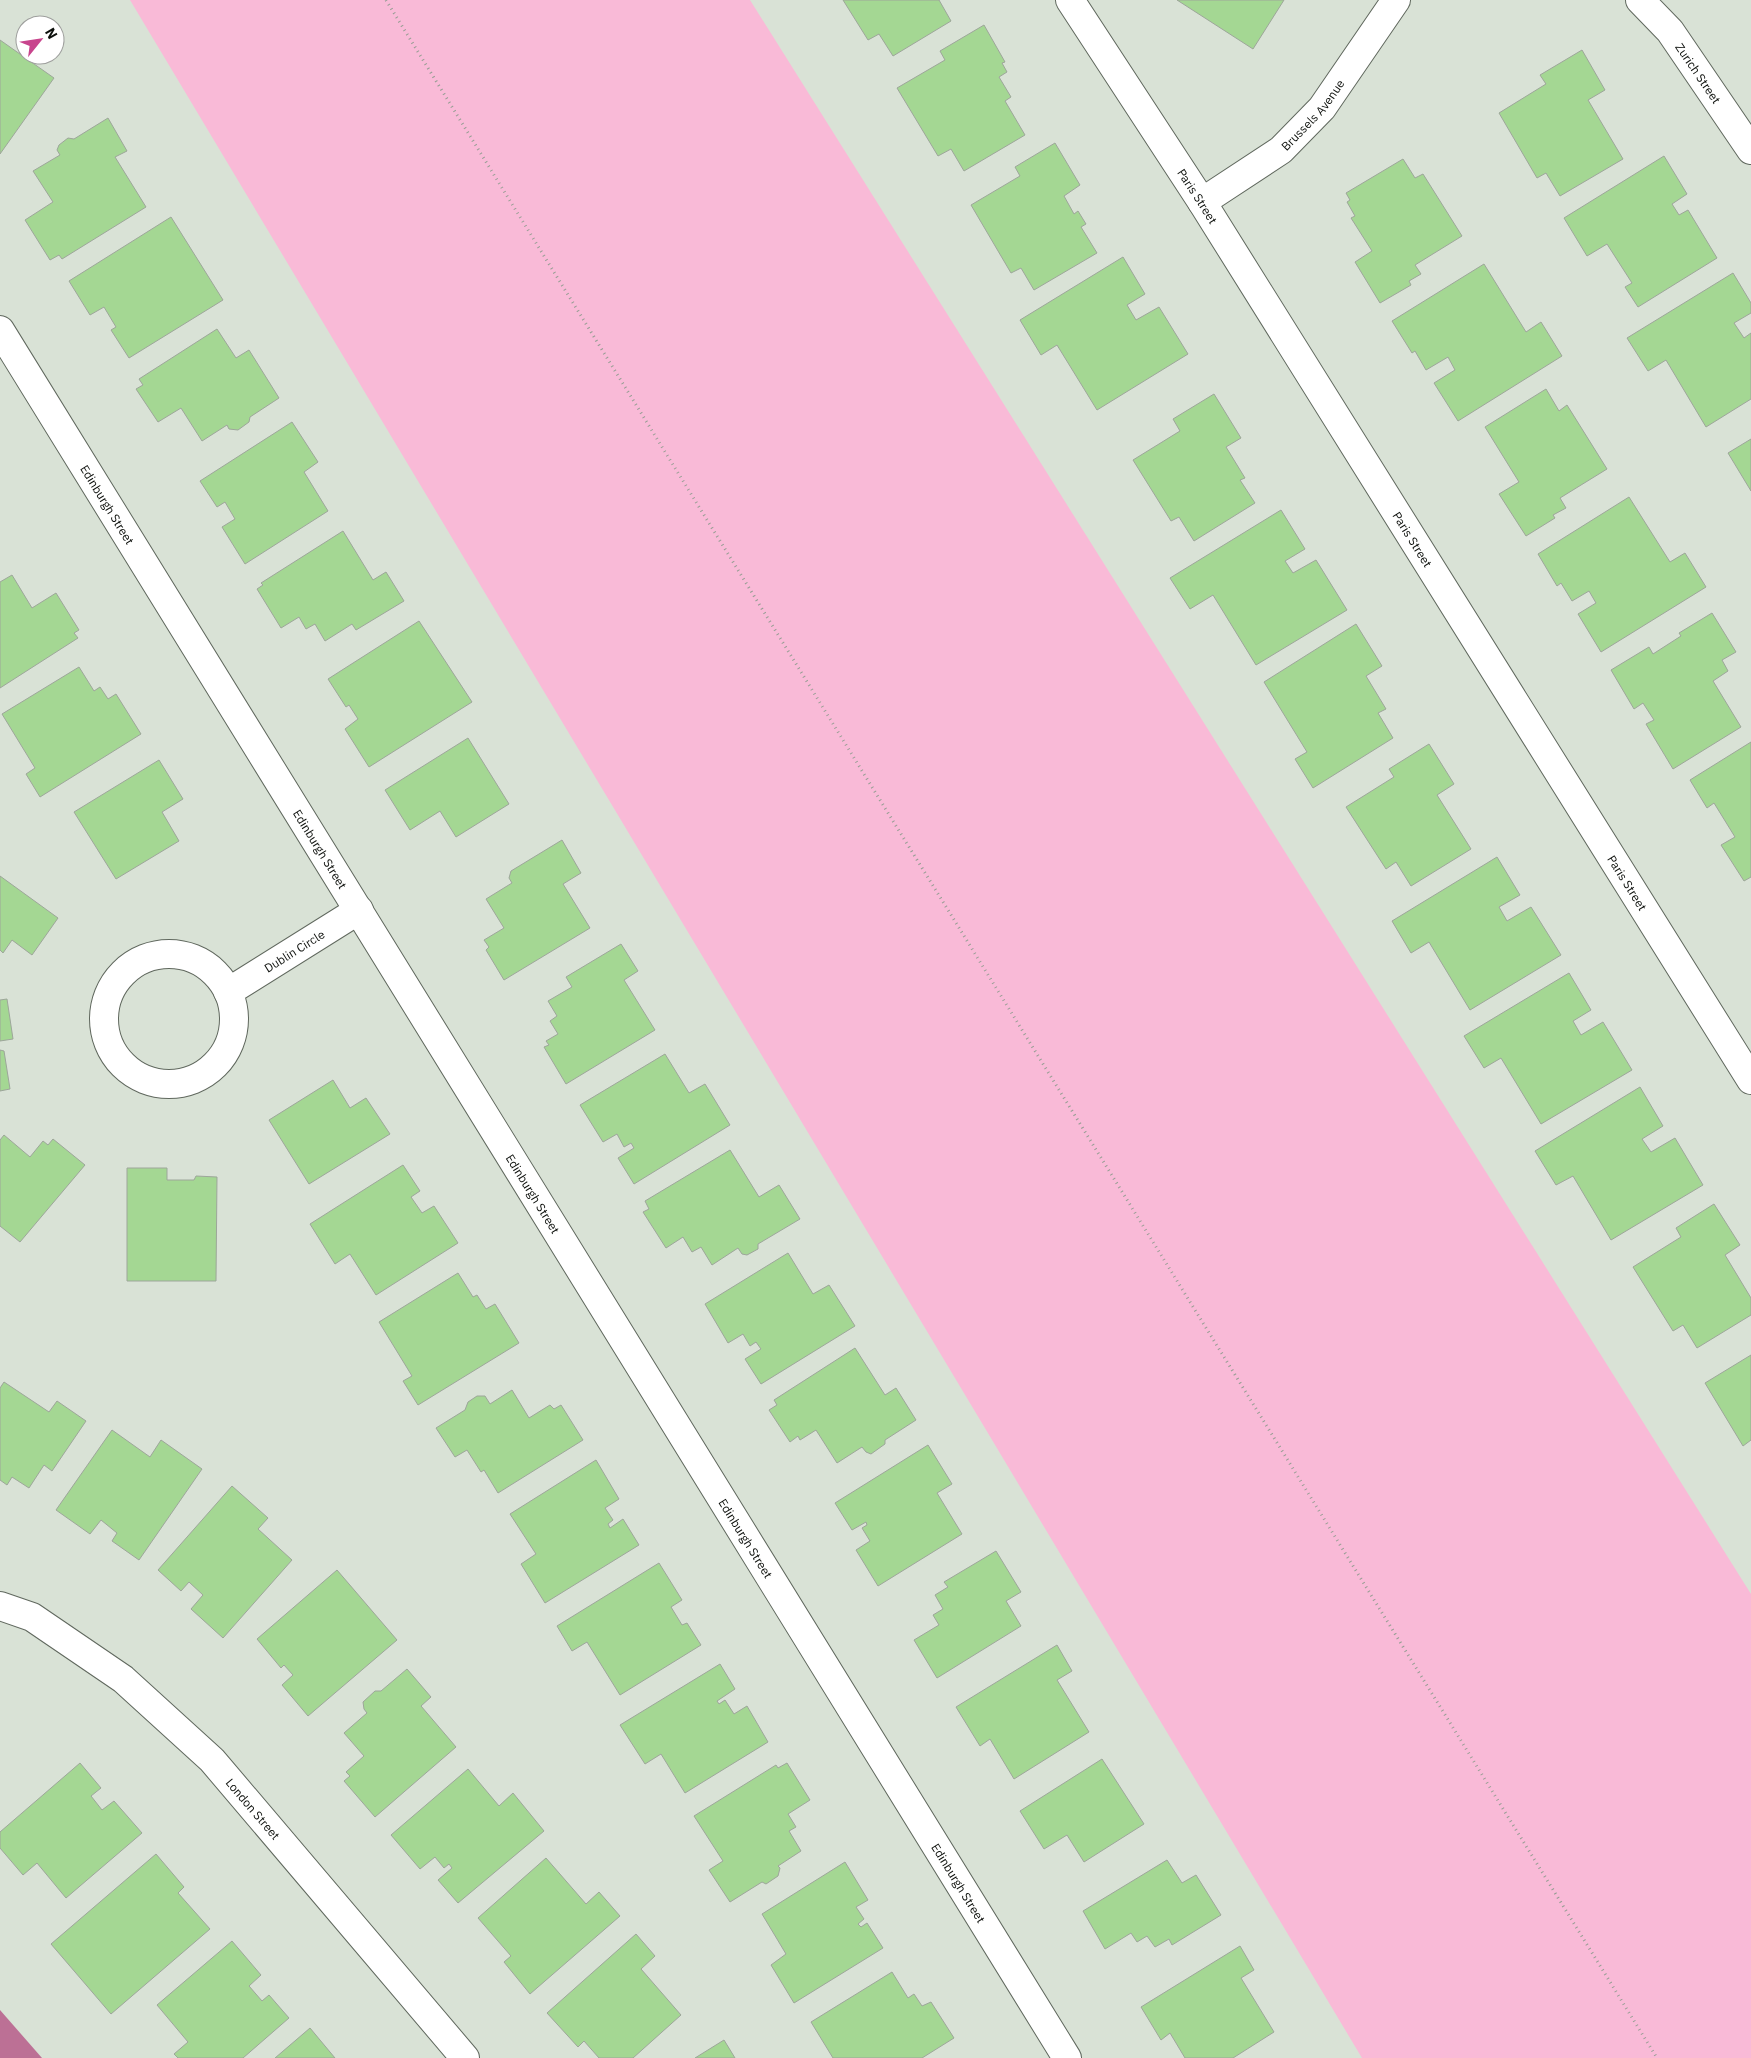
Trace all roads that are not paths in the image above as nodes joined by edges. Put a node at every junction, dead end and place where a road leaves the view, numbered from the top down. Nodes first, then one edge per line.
1 (1070, 0) edge
2 (1396, 0) edge
3 (1640, 0) edge
4 (1751, 150) edge
5 (1202, 202) junction
6 (0, 330) edge
7 (359, 910) junction
8 (228, 992) junction
9 (1751, 1080) edge
10 (0, 1606) edge
11 (465, 2058) edge
12 (1067, 2058) edge

1 - 5 street, Paris Street
2 - 5 street, Brussels Avenue
3 - 4 street, Zurich Street
5 - 9 street, Paris Street
6 - 7 street, Edinburgh Street
7 - 8 street, Dublin Circle
7 - 12 street, Edinburgh Street
8 - 8 street
10 - 11 street, London Street

